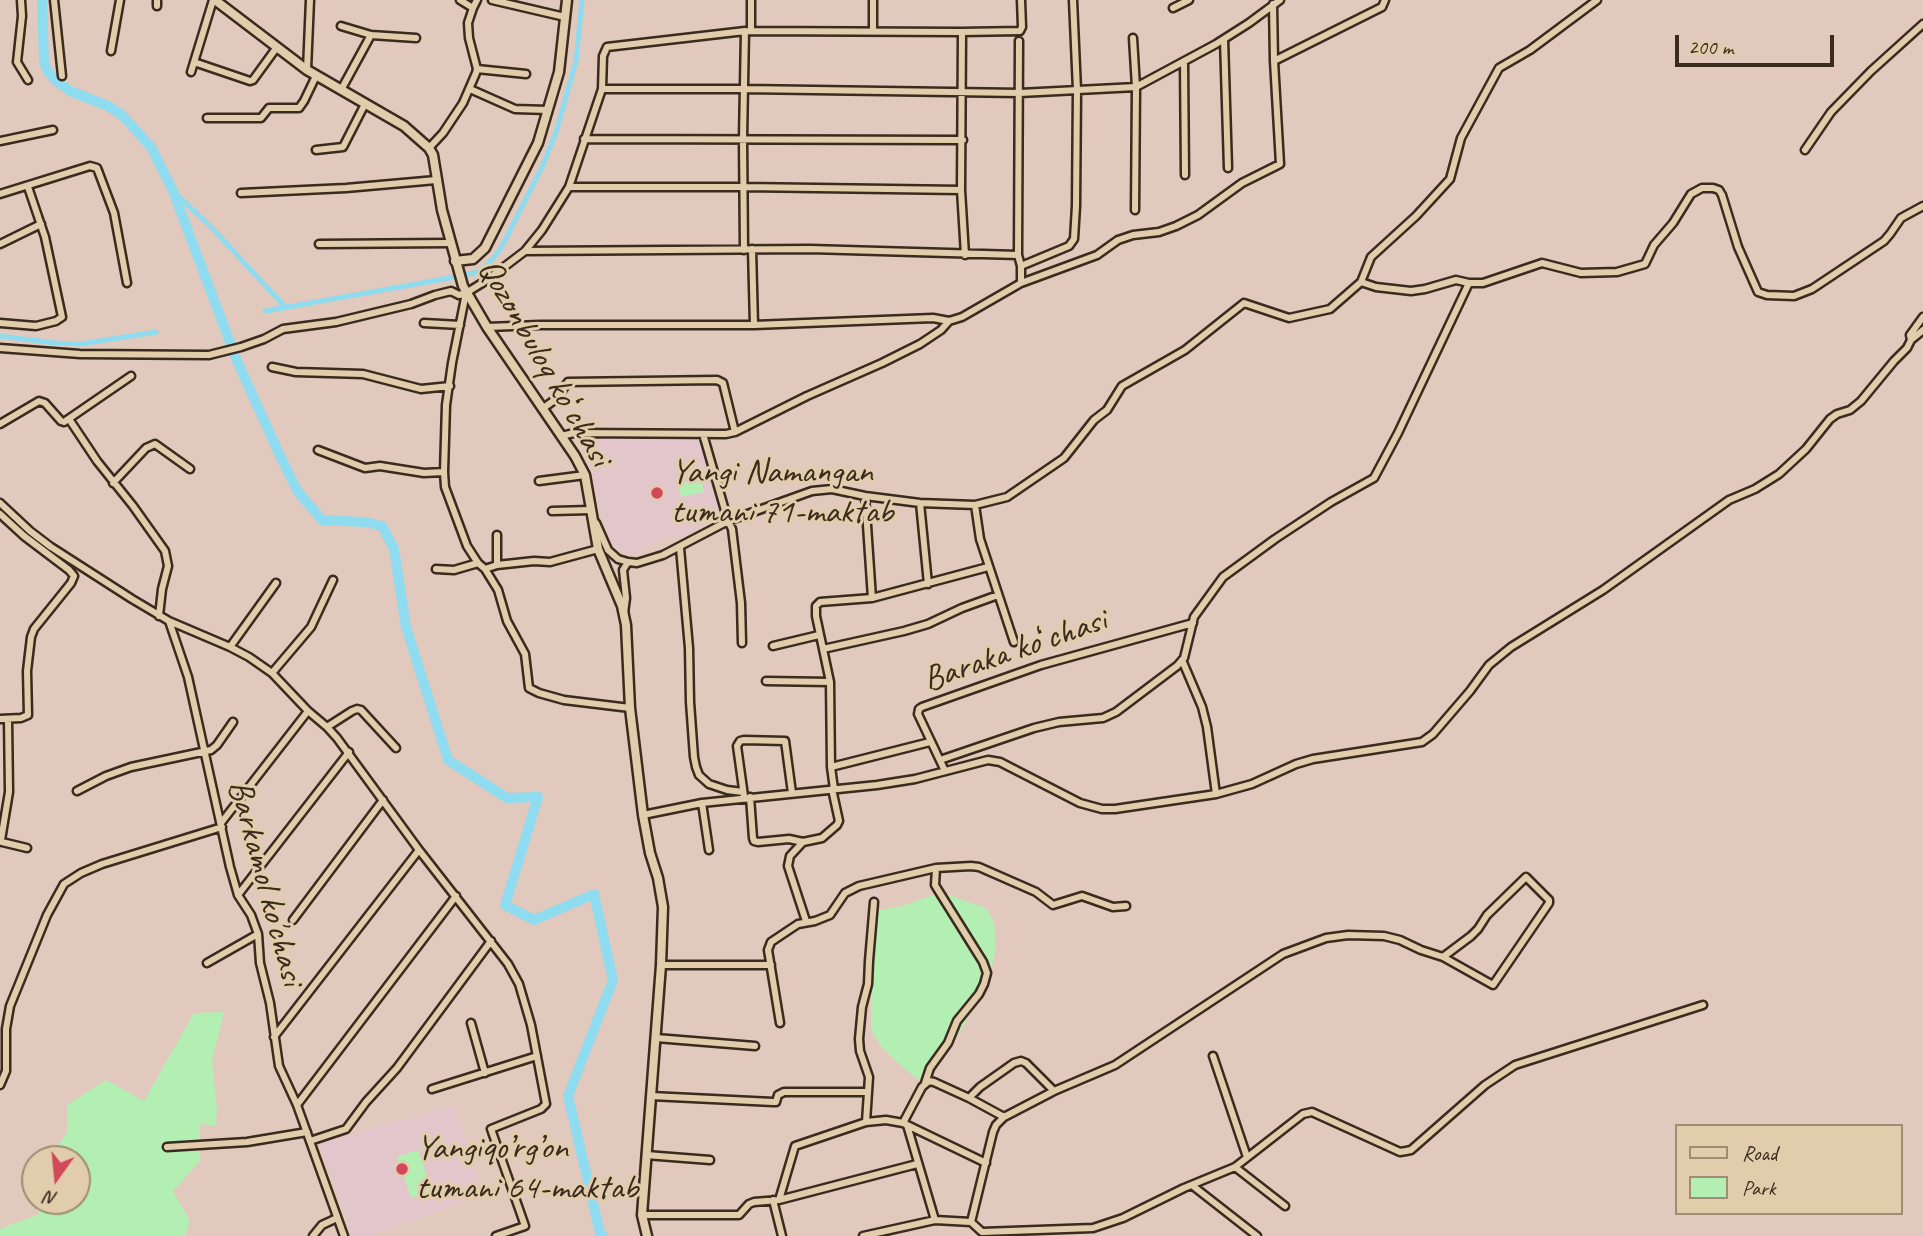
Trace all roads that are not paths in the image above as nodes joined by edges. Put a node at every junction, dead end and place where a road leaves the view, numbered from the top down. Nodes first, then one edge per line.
1 (21, 0) edge
2 (54, 0) edge
3 (120, 0) edge
4 (214, 0) edge
5 (310, 0) edge
6 (460, 0) edge
7 (477, 0) edge
8 (492, 0) edge
9 (567, 0) edge
10 (751, 0) edge
11 (873, 0) edge
12 (1021, 0) edge
13 (1073, 0) edge
14 (1189, 0) edge
15 (1385, 0) edge
16 (1597, 0) edge
17 (1276, 2) edge
18 (473, 8) junction
19 (1173, 8) dead end
20 (565, 18) junction
21 (1923, 24) edge
22 (341, 26) dead end
23 (748, 31) junction
24 (873, 31) junction
25 (962, 32) junction
26 (371, 35) junction
27 (416, 38) dead end
28 (1133, 38) dead end
29 (1224, 39) junction
30 (1019, 41) dead end
31 (277, 47) junction
32 (111, 51) dead end
33 (1274, 61) junction
34 (194, 62) junction
35 (1184, 62) junction
36 (477, 69) junction
37 (307, 70) junction
38 (191, 72) dead end
39 (526, 74) dead end
40 (316, 75) junction
41 (62, 76) dead end
42 (28, 80) dead end
43 (1136, 87) junction
44 (470, 89) junction
45 (602, 89) junction
46 (745, 89) junction
47 (341, 90) junction
48 (1077, 90) junction
49 (962, 92) junction
50 (1020, 93) junction
51 (365, 104) junction
52 (548, 110) junction
53 (206, 118) dead end
54 (53, 130) dead end
55 (584, 139) junction
56 (743, 139) junction
57 (963, 140) junction
58 (0, 141) edge
59 (429, 148) junction
60 (316, 150) dead end
61 (1805, 150) dead end
62 (1228, 168) dead end
63 (1185, 175) dead end
64 (436, 180) junction
65 (27, 187) junction
66 (569, 187) junction
67 (744, 187) junction
68 (961, 190) junction
69 (241, 193) dead end
70 (0, 194) edge
71 (1923, 206) edge
72 (1135, 210) dead end
73 (41, 224) junction
74 (538, 235) junction
75 (451, 243) junction
76 (0, 244) edge
77 (319, 244) dead end
78 (748, 250) junction
79 (526, 251) junction
80 (546, 251) junction
81 (965, 255) junction
82 (1018, 255) junction
83 (456, 265) junction
84 (1021, 267) junction
85 (1361, 282) junction
86 (127, 283) dead end
87 (1021, 283) junction
88 (1469, 283) junction
89 (465, 289) junction
90 (1923, 317) edge
91 (949, 321) junction
92 (0, 323) edge
93 (424, 323) dead end
94 (460, 325) junction
95 (754, 325) junction
96 (487, 327) junction
97 (1923, 330) edge
98 (1911, 341) junction
99 (0, 348) edge
100 (271, 367) dead end
101 (131, 376) dead end
102 (450, 386) junction
103 (542, 409) junction
104 (69, 419) junction
105 (0, 425) edge
106 (735, 432) junction
107 (703, 433) junction
108 (561, 436) junction
109 (318, 450) dead end
110 (190, 469) dead end
111 (444, 472) junction
112 (585, 475) junction
113 (539, 481) dead end
114 (113, 483) junction
115 (865, 496) junction
116 (0, 503) edge
117 (920, 503) junction
118 (975, 505) junction
119 (552, 511) dead end
120 (592, 513) junction
121 (0, 514) edge
122 (728, 521) junction
123 (497, 535) dead end
124 (680, 548) junction
125 (598, 549) junction
126 (478, 562) junction
127 (628, 562) junction
128 (497, 565) junction
129 (988, 567) junction
130 (436, 569) dead end
131 (485, 569) junction
132 (333, 580) dead end
133 (276, 583) dead end
134 (928, 584) junction
135 (998, 595) junction
136 (872, 598) junction
137 (159, 616) junction
138 (624, 616) junction
139 (169, 621) junction
140 (1193, 623) junction
141 (819, 635) junction
142 (1014, 642) dead end
143 (742, 643) dead end
144 (773, 646) dead end
145 (230, 647) junction
146 (823, 649) junction
147 (1182, 660) junction
148 (272, 673) junction
149 (766, 681) dead end
150 (830, 682) junction
151 (630, 708) junction
152 (308, 711) junction
153 (0, 719) edge
154 (8, 719) junction
155 (233, 722) dead end
156 (327, 727) junction
157 (930, 742) junction
158 (396, 748) dead end
159 (204, 752) junction
160 (349, 752) junction
161 (940, 761) junction
162 (831, 768) junction
163 (945, 771) junction
164 (833, 789) junction
165 (77, 791) dead end
166 (792, 793) junction
167 (1216, 794) junction
168 (746, 796) junction
169 (383, 800) junction
170 (702, 803) junction
171 (643, 814) junction
172 (222, 825) junction
173 (1, 832) edge
174 (803, 842) junction
175 (27, 848) dead end
176 (419, 850) junction
177 (709, 850) dead end
178 (936, 867) junction
179 (238, 895) junction
180 (456, 896) junction
181 (874, 902) dead end
182 (1126, 906) dead end
183 (293, 920) dead end
184 (806, 921) junction
185 (258, 934) junction
186 (491, 941) junction
187 (1443, 957) junction
188 (207, 963) dead end
189 (661, 965) junction
190 (771, 965) junction
191 (1703, 1005) dead end
192 (471, 1023) dead end
193 (780, 1023) dead end
194 (274, 1037) junction
195 (656, 1038) junction
196 (755, 1046) dead end
197 (537, 1056) junction
198 (1213, 1056) dead end
199 (485, 1073) junction
200 (925, 1083) junction
201 (0, 1085) edge
202 (432, 1089) dead end
203 (1054, 1091) junction
204 (869, 1092) junction
205 (651, 1096) junction
206 (968, 1098) junction
207 (297, 1105) junction
208 (1004, 1116) junction
209 (866, 1122) junction
210 (905, 1124) junction
211 (307, 1132) junction
212 (310, 1141) junction
213 (167, 1147) dead end
214 (646, 1155) junction
215 (1247, 1157) junction
216 (710, 1160) dead end
217 (986, 1163) junction
218 (917, 1164) junction
219 (1235, 1167) junction
220 (1193, 1185) junction
221 (776, 1200) junction
222 (1285, 1206) dead end
223 (642, 1214) junction
224 (337, 1218) junction
225 (935, 1220) junction
226 (971, 1222) junction
227 (525, 1226) junction
228 (982, 1234) edge
229 (313, 1236) edge
230 (344, 1236) edge
231 (496, 1236) edge
232 (528, 1236) edge
233 (647, 1236) edge
234 (782, 1236) edge
235 (863, 1236) edge
236 (1257, 1236) edge

1 - 42 street
2 - 41 street
3 - 32 street
4 - 31 main road
4 - 34 street
5 - 37 street
6 - 18 street
7 - 18 street
8 - 20 street
9 - 20 main road
10 - 23 street
11 - 24 street
12 - 25 street
13 - 48 street
14 - 19 street
15 - 33 street
16 - 85 street
17 - 29 street
17 - 33 street
18 - 36 street
20 - 52 main road
21 - 61 street
22 - 26 street
23 - 24 street
23 - 45 street
23 - 46 street
24 - 25 street
25 - 49 street
26 - 27 street
26 - 47 street
28 - 43 street
29 - 35 street
29 - 62 street
30 - 50 street
31 - 34 street
31 - 37 main road
33 - 87 street
34 - 38 street
35 - 43 street
35 - 63 street
36 - 39 street
36 - 44 street
37 - 40 main road
40 - 47 main road
40 - 53 street
43 - 48 street
43 - 72 street
44 - 52 street
44 - 59 street
45 - 46 street
45 - 55 street
46 - 49 street
46 - 56 street
47 - 51 main road
48 - 50 street
48 - 84 street
49 - 50 street
49 - 57 street
50 - 82 street
51 - 59 main road
51 - 60 street
52 - 83 main road
54 - 58 street
55 - 56 street
55 - 66 street
56 - 57 street
56 - 67 street
57 - 68 street
59 - 64 main road, Qozonbuloq koʻchasi
64 - 69 street
64 - 75 main road, Qozonbuloq koʻchasi
65 - 70 street
65 - 73 street
65 - 86 street
66 - 67 street
66 - 74 street
67 - 68 street
67 - 78 street
68 - 81 street
71 - 88 street
73 - 76 street
73 - 92 street
74 - 79 street
74 - 80 street
75 - 77 street
75 - 83 main road, Qozonbuloq koʻchasi
78 - 80 street
78 - 81 street
78 - 95 street
79 - 80 street
79 - 89 street
81 - 82 street
82 - 84 street
83 - 89 main road, Qozonbuloq koʻchasi
84 - 87 street
85 - 88 street
85 - 118 street
87 - 91 street
88 - 140 street
89 - 94 street
89 - 96 main road, Qozonbuloq koʻchasi
89 - 99 street
90 - 98 street
91 - 95 street
91 - 106 street
93 - 94 street
94 - 102 street
95 - 96 street
96 - 103 main road, Qozonbuloq koʻchasi
97 - 98 street
98 - 167 street
100 - 102 street
101 - 104 street
102 - 111 street
103 - 106 street
103 - 108 main road, Qozonbuloq koʻchasi
104 - 105 street
104 - 114 street
106 - 107 street
107 - 108 street
107 - 122 street
108 - 112 main road, Qozonbuloq koʻchasi
109 - 111 street
110 - 114 street
111 - 126 street
112 - 113 street
112 - 120 main road, Qozonbuloq koʻchasi
114 - 137 street
115 - 117 street
115 - 122 street
115 - 136 street
116 - 137 street
117 - 118 street
117 - 134 street
118 - 129 street, Baraka koʻchasi
119 - 120 street
120 - 125 main road, Qozonbuloq koʻchasi
120 - 127 street
121 - 154 street
122 - 124 street
122 - 143 street
123 - 128 street
124 - 127 street
124 - 168 street
125 - 128 street
125 - 138 main road, Qozonbuloq koʻchasi
126 - 130 street
126 - 131 street
127 - 138 street
128 - 131 street
129 - 134 street
129 - 135 street, Baraka koʻchasi
131 - 151 street
132 - 148 street
133 - 145 street
134 - 136 street
135 - 142 street, Baraka koʻchasi
135 - 146 street
136 - 141 street
137 - 139 street
138 - 151 main road, Qozonbuloq koʻchasi
139 - 145 street
139 - 159 street, Barkamol ko'chasi
140 - 147 street
140 - 157 street, Baraka koʻchasi
141 - 144 street
141 - 146 street
145 - 148 street
146 - 150 street
147 - 161 street
147 - 167 street
148 - 152 street
149 - 150 street
150 - 162 street
151 - 171 main road, Qozonbuloq koʻchasi
152 - 156 street
152 - 172 street
153 - 154 street
154 - 173 street
155 - 159 street
156 - 158 street
156 - 160 street
157 - 161 street, Baraka koʻchasi
157 - 162 street
159 - 165 street
159 - 172 street, Barkamol ko'chasi
160 - 169 street
160 - 179 street
161 - 163 street, Baraka koʻchasi
162 - 164 street
163 - 164 street
163 - 167 street
164 - 166 street
164 - 174 street
166 - 168 street
166 - 168 street
168 - 170 street
168 - 174 street
169 - 176 street
169 - 183 street
170 - 171 street
170 - 177 street
171 - 189 main road, Qozonbuloq koʻchasi
172 - 179 street, Barkamol ko'chasi
172 - 201 street
173 - 175 street
174 - 184 street
176 - 180 street
176 - 194 street
178 - 182 street
178 - 184 street
178 - 200 street
179 - 185 street, Barkamol ko'chasi
180 - 186 street
180 - 207 street
181 - 204 street
184 - 190 street
185 - 188 street
185 - 194 street, Barkamol ko'chasi
186 - 197 street
186 - 212 street
187 - 187 street
187 - 203 street
189 - 190 street
189 - 195 main road, Qozonbuloq koʻchasi
190 - 193 street
191 - 215 street
192 - 199 street
194 - 207 street, Barkamol ko'chasi
195 - 196 street
195 - 205 main road, Qozonbuloq koʻchasi
197 - 199 street
197 - 227 street
198 - 215 street
199 - 202 street
200 - 206 street
200 - 210 street
203 - 206 street
203 - 208 street
204 - 205 street
204 - 209 street
205 - 214 main road, Qozonbuloq koʻchasi
206 - 208 street
207 - 211 street, Barkamol ko'chasi
208 - 217 street
209 - 210 street
209 - 221 street
210 - 217 street
210 - 218 street
211 - 212 street, Barkamol ko'chasi
211 - 213 street
212 - 224 street, Barkamol ko'chasi
214 - 216 street
214 - 223 main road, Qozonbuloq koʻchasi
215 - 219 street
217 - 226 street
218 - 221 street
218 - 225 street
219 - 220 street
219 - 222 street
220 - 228 street
220 - 236 street
221 - 223 street
221 - 234 street
223 - 233 main road, Qozonbuloq koʻchasi
224 - 229 street
224 - 230 street, Barkamol ko'chasi
225 - 226 street
225 - 235 street
226 - 228 street
227 - 231 street
227 - 232 street

